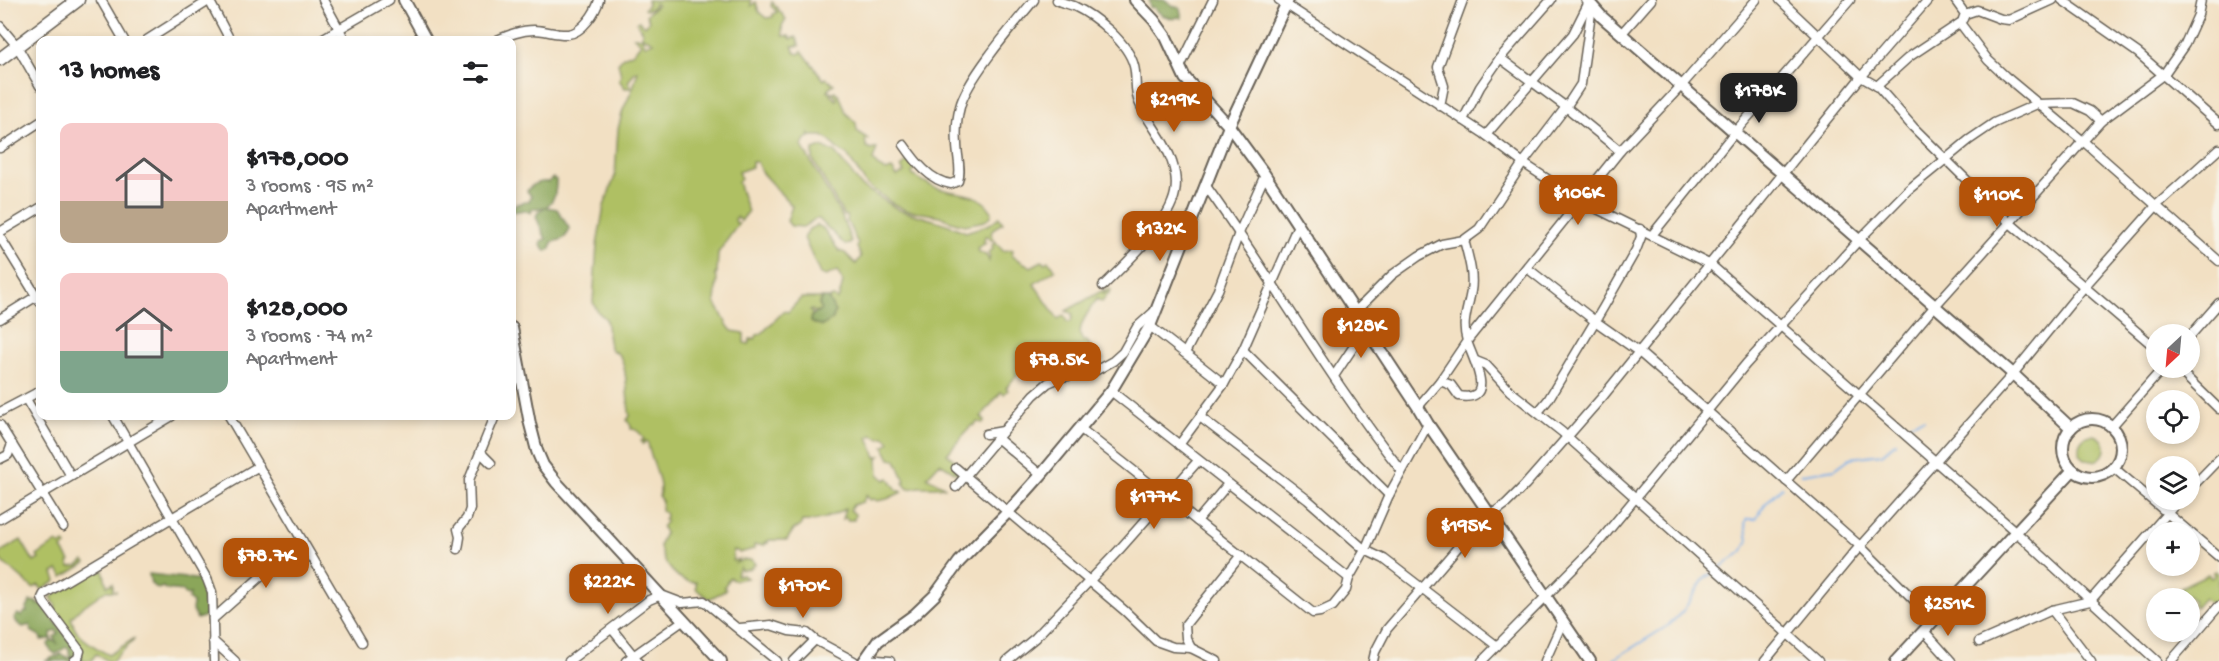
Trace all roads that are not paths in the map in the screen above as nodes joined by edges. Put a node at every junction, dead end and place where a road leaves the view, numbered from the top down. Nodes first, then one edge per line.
1 (78, 0) edge
2 (102, 0) edge
3 (209, 0) edge
4 (323, 0) edge
5 (389, 0) edge
6 (404, 0) edge
7 (599, 0) edge
8 (1034, 0) edge
9 (1057, 0) edge
10 (1135, 0) edge
11 (1213, 0) edge
12 (1463, 0) edge
13 (1551, 0) edge
14 (1651, 0) edge
15 (1756, 0) edge
16 (1780, 0) edge
17 (1850, 0) edge
18 (1928, 0) edge
19 (1955, 0) edge
20 (2053, 0) edge
21 (2062, 0) edge
22 (2201, 0) edge
23 (1284, 1) edge
24 (1589, 2) edge
25 (1965, 14) junction
26 (1960, 23) junction
27 (0, 26) edge
28 (339, 30) junction
29 (1622, 33) junction
30 (121, 36) edge
31 (153, 36) edge
32 (228, 36) edge
33 (328, 36) edge
34 (343, 36) edge
35 (424, 36) edge
36 (508, 36) edge
37 (1817, 36) junction
38 (17, 46) junction
39 (1500, 58) junction
40 (0, 59) edge
41 (1180, 67) junction
42 (2164, 74) junction
43 (1861, 77) junction
44 (36, 79) edge
45 (1532, 81) junction
46 (1682, 85) junction
47 (1877, 86) junction
48 (2037, 104) junction
49 (1440, 106) junction
50 (1566, 107) junction
51 (1463, 120) junction
52 (2101, 121) junction
53 (2219, 124) edge
54 (36, 125) edge
55 (1229, 126) junction
56 (1735, 132) junction
57 (1486, 135) junction
58 (2083, 141) junction
59 (903, 145) dead end
60 (0, 148) edge
61 (2219, 149) edge
62 (1620, 151) junction
63 (1946, 158) junction
64 (1523, 163) junction
65 (1782, 174) junction
66 (1265, 175) junction
67 (1206, 186) junction
68 (1581, 201) junction
69 (2157, 205) junction
70 (36, 210) edge
71 (2010, 223) junction
72 (1298, 225) junction
73 (1640, 229) junction
74 (0, 232) edge
75 (1239, 233) junction
76 (1651, 235) junction
77 (0, 237) edge
78 (1464, 240) junction
79 (1858, 241) junction
80 (1639, 244) junction
81 (2219, 261) edge
82 (1711, 265) junction
83 (1527, 268) junction
84 (1273, 282) junction
85 (1103, 286) dead end
86 (2084, 287) junction
87 (36, 292) edge
88 (36, 299) edge
89 (2219, 303) edge
90 (1934, 307) junction
91 (1157, 309) junction
92 (1356, 311) junction
93 (0, 319) edge
94 (1595, 321) junction
95 (2200, 325) edge
96 (1150, 326) junction
97 (1781, 327) junction
98 (1366, 328) junction
99 (2146, 340) edge
100 (1467, 341) junction
101 (1244, 350) junction
102 (1639, 352) junction
103 (1185, 353) junction
104 (516, 354) edge
105 (517, 360) joint
106 (1476, 361) junction
107 (2013, 374) junction
108 (1334, 376) junction
109 (2154, 378) edge
110 (2187, 378) edge
111 (1440, 381) junction
112 (1224, 384) junction
113 (1111, 391) junction
114 (36, 393) edge
115 (1860, 395) junction
116 (26, 399) junction
117 (1418, 407) junction
118 (2219, 409) edge
119 (1707, 411) junction
120 (0, 412) edge
121 (1538, 412) junction
122 (36, 416) edge
123 (1200, 417) junction
124 (38, 420) edge
125 (115, 420) edge
126 (165, 420) edge
127 (232, 420) edge
128 (493, 420) edge
129 (1428, 424) junction
130 (0, 425) edge
131 (2112, 426) junction
132 (2071, 428) junction
133 (1081, 429) junction
134 (986, 434) dead end
135 (1000, 434) junction
136 (1567, 437) junction
137 (128, 441) junction
138 (12, 444) junction
139 (1179, 445) junction
140 (482, 450) junction
141 (0, 459) edge
142 (2219, 459) edge
143 (1198, 461) junction
144 (1936, 463) junction
145 (490, 464) dead end
146 (259, 466) junction
147 (956, 468) dead end
148 (2114, 468) junction
149 (1401, 470) junction
150 (2073, 470) junction
151 (1041, 475) junction
152 (71, 476) junction
153 (965, 476) junction
154 (2200, 479) edge
155 (1786, 481) junction
156 (1228, 484) junction
157 (956, 487) dead end
158 (42, 494) junction
159 (1389, 495) junction
160 (1167, 497) junction
161 (1637, 499) junction
162 (1008, 512) junction
163 (2167, 512) junction
164 (1490, 514) junction
165 (173, 518) junction
166 (0, 519) edge
167 (1197, 521) junction
168 (63, 527) dead end
169 (2016, 532) junction
170 (302, 540) junction
171 (1860, 546) junction
172 (458, 549) dead end
173 (1365, 550) junction
174 (1241, 555) junction
175 (2219, 557) edge
176 (1349, 578) junction
177 (1089, 580) junction
178 (1424, 588) junction
179 (661, 595) junction
180 (1548, 597) junction
181 (2090, 601) junction
182 (2219, 606) edge
183 (2052, 610) junction
184 (213, 620) junction
185 (684, 620) junction
186 (1934, 620) junction
187 (1563, 621) junction
188 (740, 628) junction
189 (612, 629) junction
190 (1924, 631) junction
191 (1788, 634) junction
192 (815, 640) junction
193 (213, 641) junction
194 (362, 642) dead end
195 (1978, 642) dead end
196 (1497, 645) junction
197 (1191, 648) junction
198 (633, 659) edge
199 (861, 660) edge
200 (74, 661) edge
201 (214, 661) edge
202 (235, 661) edge
203 (570, 661) edge
204 (721, 661) edge
205 (777, 661) edge
206 (794, 661) edge
207 (890, 661) edge
208 (1007, 661) edge
209 (1217, 661) edge
210 (1373, 661) edge
211 (1482, 661) edge
212 (1545, 661) edge
213 (1590, 661) edge
214 (1765, 661) edge
215 (1818, 661) edge
216 (1896, 661) edge
217 (1951, 661) edge
218 (2091, 661) edge
219 (2157, 661) edge
220 (2171, 661) edge

1 - 38 main road
2 - 30 street
3 - 31 street
3 - 32 street
4 - 28 street
5 - 28 street
6 - 35 street
7 - 36 street
8 - 59 street
9 - 85 street
10 - 41 street
11 - 41 street
12 - 49 street
13 - 39 street
14 - 29 street
15 - 46 street
16 - 37 street
17 - 37 street
18 - 43 street
19 - 25 street
20 - 25 street
21 - 42 street
22 - 42 street
23 - 49 street
23 - 55 street
24 - 29 street
24 - 45 street
24 - 50 street
25 - 26 street
26 - 47 street
26 - 48 street
27 - 38 street
28 - 33 street
28 - 34 street
29 - 46 street
37 - 43 street
37 - 56 street
38 - 40 main road
38 - 44 street
39 - 45 street
39 - 51 street
41 - 55 street
42 - 52 street
42 - 53 street
43 - 47 street
43 - 65 street
45 - 50 street
45 - 57 street
46 - 56 street
46 - 62 street
47 - 63 street
48 - 52 street
48 - 58 street
48 - 63 street
49 - 51 street
50 - 62 street
50 - 64 street
51 - 57 street
52 - 58 street
54 - 60 street
55 - 66 street
55 - 67 street
56 - 65 street
56 - 76 street
57 - 64 street
58 - 69 street
58 - 71 street
61 - 69 street
62 - 68 street
63 - 71 street
63 - 79 street
64 - 68 street
64 - 78 street
65 - 79 street
65 - 82 street
66 - 72 street
66 - 75 street
67 - 75 street
67 - 91 street
68 - 73 street
68 - 83 street
69 - 81 street
69 - 86 street
70 - 74 street
71 - 86 street
71 - 90 street
72 - 84 street
72 - 92 street
73 - 76 street
73 - 80 street
75 - 84 street
75 - 103 street
76 - 80 street
76 - 82 street
77 - 87 street
78 - 92 street
78 - 100 street
79 - 90 street
79 - 97 street
80 - 94 street
82 - 97 street
82 - 102 street
83 - 94 street
83 - 100 street
84 - 101 street
84 - 108 street
86 - 99 street
86 - 107 street
88 - 93 street
89 - 95 street
90 - 107 street
90 - 115 street
91 - 96 street
91 - 135 street
92 - 98 street
94 - 102 street
94 - 121 street
96 - 103 street
96 - 113 street
97 - 115 street
97 - 119 street
98 - 108 street
98 - 117 street
100 - 106 street
100 - 111 street
101 - 112 street
101 - 159 street
102 - 119 street
102 - 136 street
103 - 112 street
104 - 105 street
105 - 179 street
106 - 111 street
106 - 121 street
107 - 132 street
107 - 144 street
108 - 149 street
109 - 131 street
110 - 118 street
111 - 117 street
112 - 123 street
113 - 133 street
113 - 139 street
114 - 116 street
115 - 144 street
115 - 155 street
116 - 120 street
116 - 122 street
117 - 129 street
119 - 155 street
119 - 161 street
121 - 136 street
123 - 139 street
123 - 173 street
124 - 152 street
125 - 137 street
126 - 137 street
127 - 146 street
128 - 140 street
129 - 149 street
129 - 164 street
130 - 138 street
131 - 132 street
131 - 148 street
132 - 150 street
133 - 151 street
133 - 160 street
134 - 135 street
135 - 151 street
135 - 153 street
136 - 161 street
136 - 164 street
137 - 152 street
137 - 165 street
138 - 141 street
138 - 158 street
139 - 143 street
140 - 145 street
140 - 172 street
142 - 154 street
143 - 156 street
143 - 160 street
144 - 169 street
144 - 171 street
146 - 165 street
146 - 170 street
147 - 153 street
148 - 150 street
148 - 163 street
149 - 159 street
150 - 169 street
151 - 162 street
152 - 158 street
153 - 157 street
153 - 162 street
155 - 171 street
156 - 167 street
156 - 176 street
158 - 166 street
158 - 168 street
159 - 173 street
160 - 167 street
160 - 177 street
161 - 180 street
161 - 191 street
162 - 177 street
162 - 199 street
163 - 175 street
163 - 181 street
164 - 178 street
164 - 180 street
165 - 184 street
165 - 200 street
167 - 174 street
169 - 181 street
169 - 186 street
170 - 184 street
170 - 194 street
171 - 186 street
171 - 191 street
173 - 176 street
173 - 178 street
174 - 176 street
174 - 197 street
177 - 197 street
177 - 208 street
178 - 196 street
178 - 210 street
179 - 185 street
179 - 188 street
179 - 189 street
180 - 187 street
180 - 196 street
181 - 183 street
181 - 219 street
182 - 220 street
183 - 195 street
183 - 218 street
184 - 193 street
185 - 198 street
185 - 204 street
186 - 190 street
187 - 212 street
187 - 213 street
188 - 192 street
188 - 205 street
189 - 198 street
189 - 203 street
190 - 216 street
190 - 217 street
191 - 214 street
191 - 215 street
192 - 199 street
192 - 206 street
193 - 201 street
193 - 202 street
196 - 211 street
197 - 209 street
199 - 207 street

